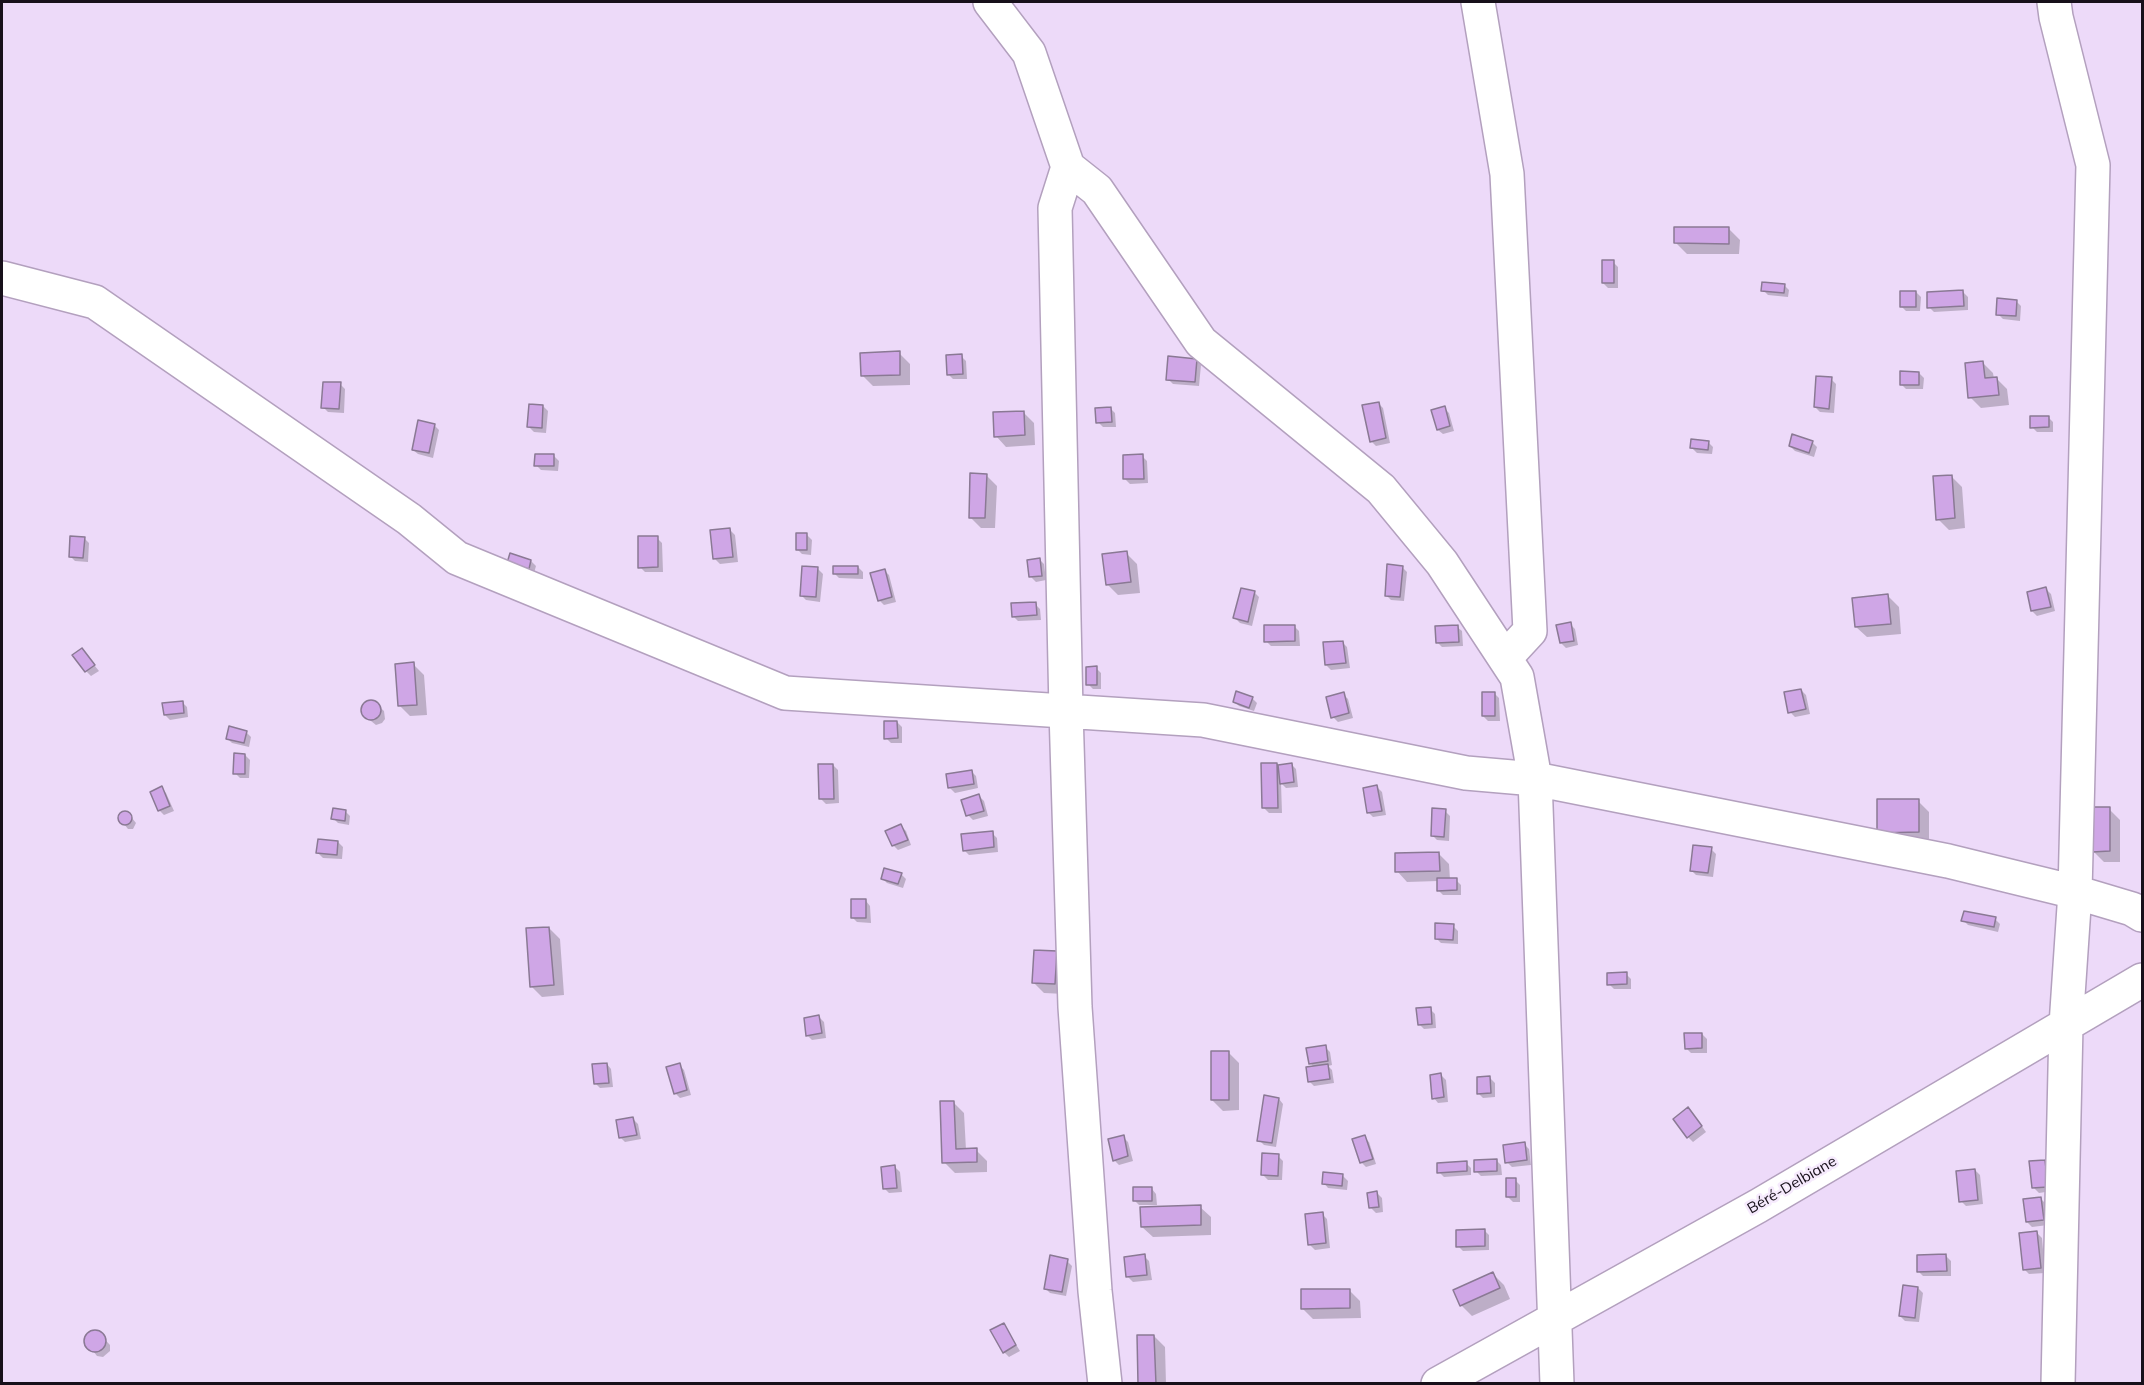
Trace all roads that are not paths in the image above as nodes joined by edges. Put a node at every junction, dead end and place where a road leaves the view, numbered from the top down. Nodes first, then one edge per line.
1 (990, 2) edge
2 (1478, 2) edge
3 (2054, 2) edge
4 (1068, 167) junction
5 (2, 278) edge
6 (1505, 658) junction
7 (1066, 711) junction
8 (1536, 779) junction
9 (2075, 892) junction
10 (2142, 915) edge
11 (2142, 981) edge
12 (2066, 1025) junction
13 (1555, 1319) junction
14 (1106, 1383) edge
15 (1438, 1383) edge
16 (1557, 1383) edge
17 (2058, 1383) edge

1 - 4 street
2 - 6 street
3 - 9 street
4 - 6 street
4 - 7 street
5 - 7 street
6 - 8 street
7 - 8 street
7 - 14 street
8 - 9 street
8 - 13 street
9 - 10 street
9 - 12 street
11 - 12 street, Béré-Delbiane
12 - 13 street, Béré-Delbiane
12 - 17 street
13 - 15 street, Béré-Delbiane
13 - 16 street

